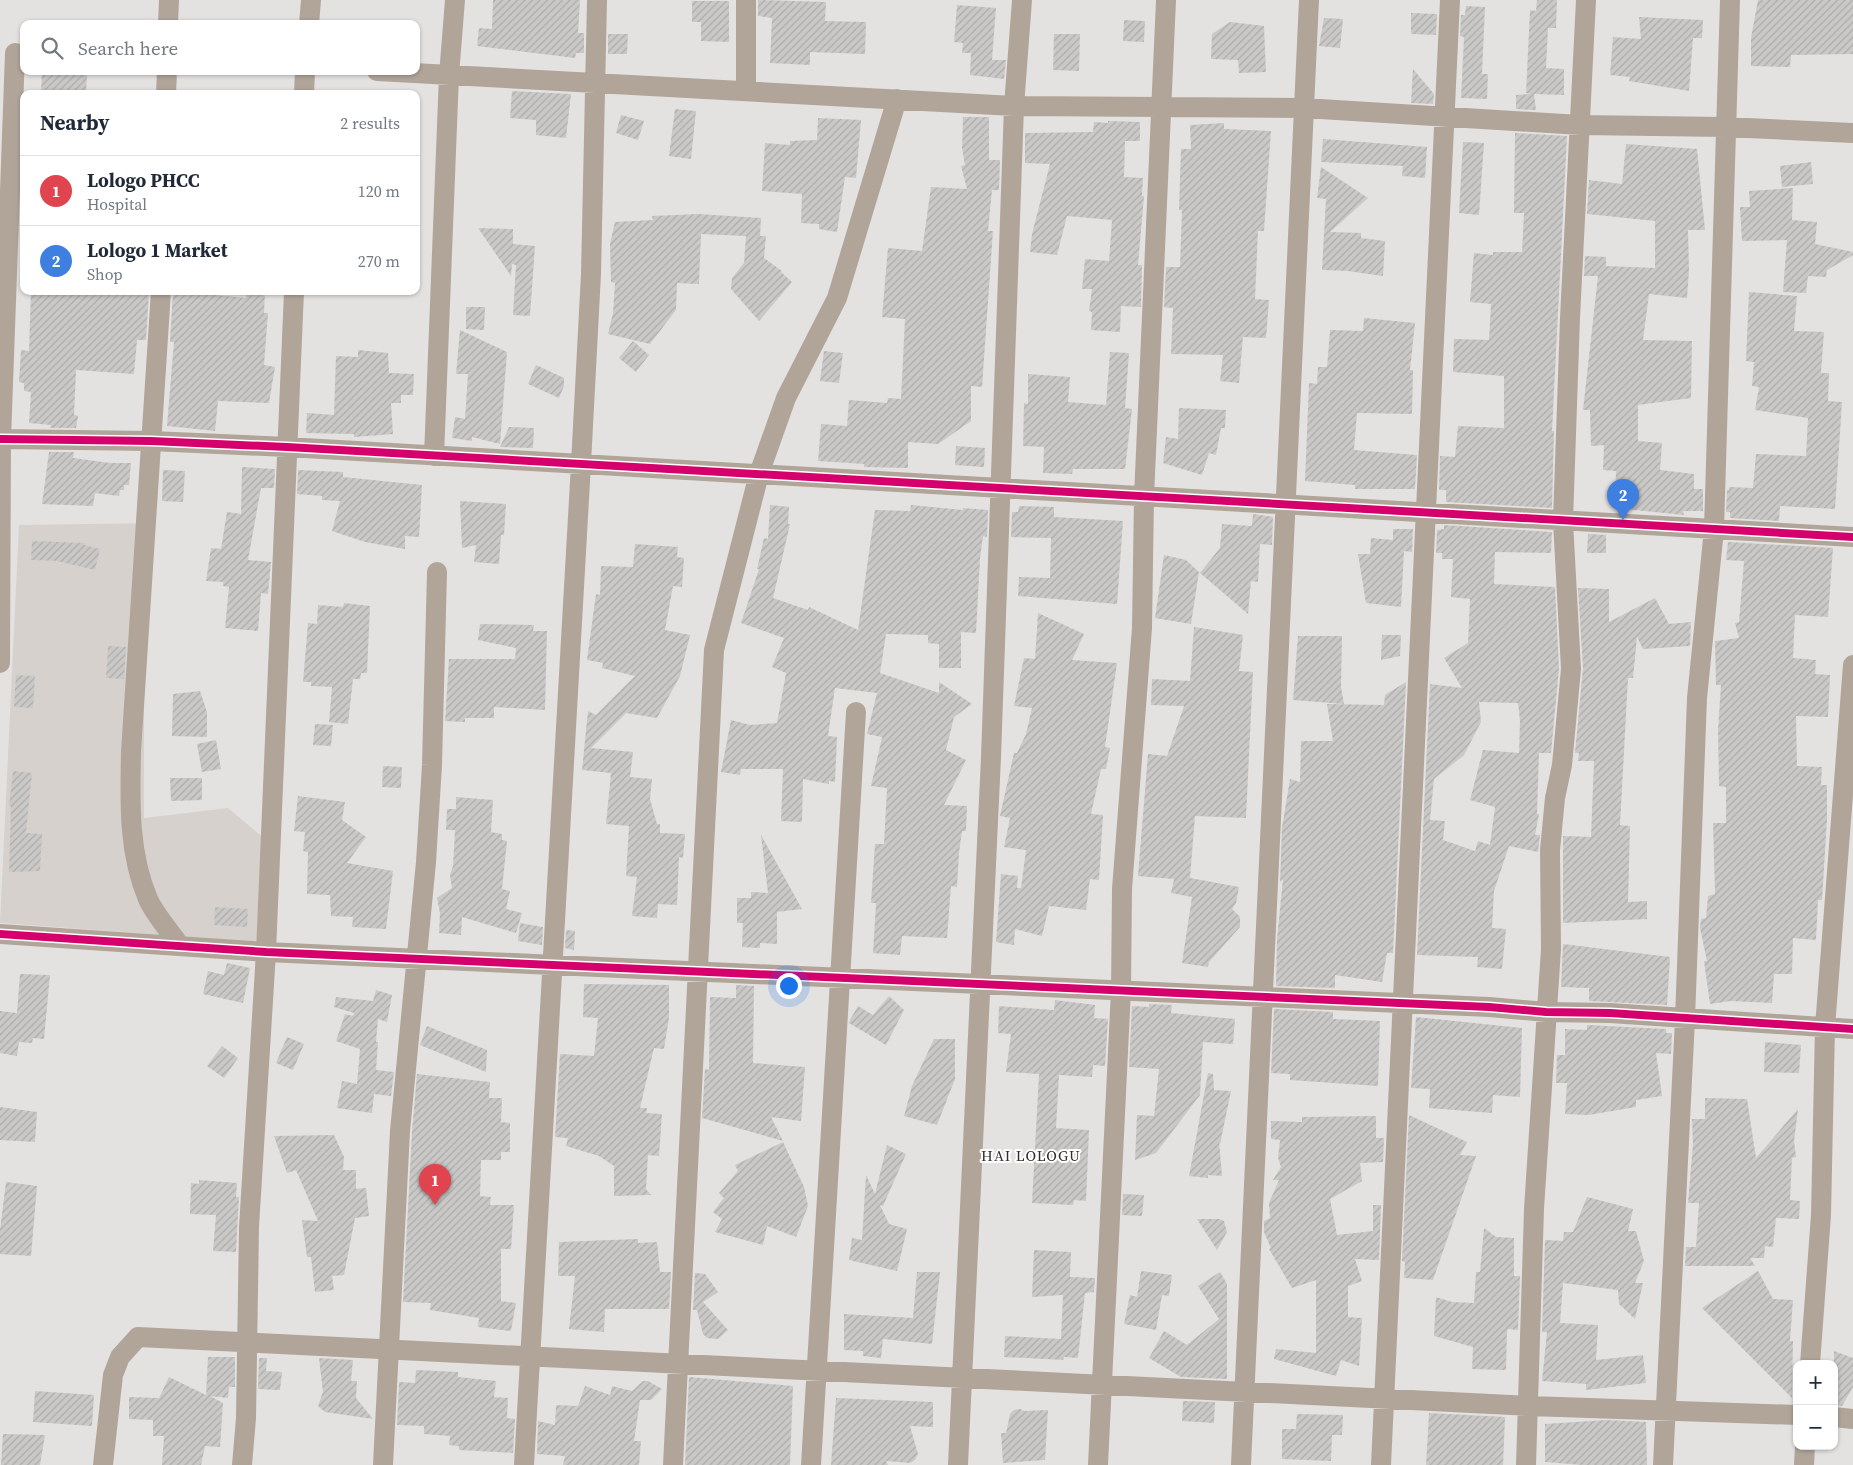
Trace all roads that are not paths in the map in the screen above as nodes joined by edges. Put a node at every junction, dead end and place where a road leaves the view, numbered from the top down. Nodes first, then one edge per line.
1 (169, 0) edge
2 (311, 0) edge
3 (455, 0) edge
4 (597, 0) edge
5 (746, 0) edge
6 (1022, 0) edge
7 (1166, 0) edge
8 (1308, 0) edge
9 (1450, 0) edge
10 (1586, 0) edge
11 (1730, 0) edge
12 (168, 20) edge
13 (309, 20) edge
14 (13, 53) edge
15 (420, 73) edge
16 (167, 75) edge
17 (305, 75) edge
18 (449, 75) junction
19 (594, 83) junction
20 (166, 90) edge
21 (304, 90) edge
22 (746, 92) junction
23 (897, 100) junction
24 (1014, 106) junction
25 (1161, 108) junction
26 (1304, 108) junction
27 (1445, 118) junction
28 (1580, 125) junction
29 (1725, 127) junction
30 (1853, 133) edge
31 (161, 295) edge
32 (294, 295) edge
33 (0, 439) edge
34 (151, 442) junction
35 (287, 447) junction
36 (434, 456) junction
37 (581, 464) junction
38 (759, 474) junction
39 (1000, 488) junction
40 (1144, 497) junction
41 (1286, 505) junction
42 (1426, 513) junction
43 (1563, 521) junction
44 (1714, 529) junction
45 (1853, 537) edge
46 (437, 572) dead end
47 (0, 663) edge
48 (1853, 665) edge
49 (856, 712) dead end
50 (0, 934) edge
51 (180, 946) junction
52 (266, 952) junction
53 (416, 959) junction
54 (553, 965) junction
55 (698, 972) junction
56 (840, 978) junction
57 (980, 984) junction
58 (1121, 990) junction
59 (1262, 997) junction
60 (1403, 1003) junction
61 (1546, 1012) junction
62 (1685, 1019) junction
63 (1825, 1027) junction
64 (1853, 1029) edge
65 (247, 1343) junction
66 (388, 1350) junction
67 (530, 1357) junction
68 (1810, 1360) edge
69 (678, 1364) junction
70 (816, 1371) junction
71 (962, 1378) junction
72 (1100, 1385) junction
73 (1244, 1392) junction
74 (1384, 1398) junction
75 (1530, 1406) junction
76 (1665, 1412) junction
77 (1793, 1415) edge
78 (1838, 1417) edge
79 (1853, 1419) edge
80 (1805, 1450) edge
81 (103, 1465) edge
82 (242, 1465) edge
83 (383, 1465) edge
84 (524, 1465) edge
85 (673, 1465) edge
86 (811, 1465) edge
87 (958, 1465) edge
88 (1098, 1465) edge
89 (1241, 1465) edge
90 (1381, 1465) edge
91 (1526, 1465) edge
92 (1663, 1465) edge
93 (1804, 1465) edge

1 - 12 street
2 - 13 street
3 - 18 street
4 - 19 street
5 - 22 street
6 - 24 street
7 - 25 street
8 - 26 street
9 - 27 street
10 - 28 street
11 - 29 street
14 - 33 street
15 - 18 street
16 - 20 street
17 - 21 street
18 - 19 street
18 - 36 street
19 - 22 street
19 - 37 street
22 - 23 street
23 - 24 street
23 - 38 street
24 - 25 street
24 - 39 street
25 - 26 street
25 - 40 street
26 - 27 street
26 - 41 street
27 - 28 street
27 - 42 street
28 - 29 street
28 - 43 street
29 - 30 street
29 - 44 street
31 - 34 street
32 - 35 street
33 - 34 street
33 - 47 street
34 - 35 street
34 - 51 street
35 - 36 street
35 - 52 street
36 - 37 street
37 - 38 street
37 - 54 street
38 - 39 street
38 - 55 street
39 - 40 street
39 - 57 street
40 - 41 street
40 - 58 street
41 - 42 street
41 - 59 street
42 - 43 street
42 - 60 street
43 - 44 street
43 - 61 street
44 - 45 street
44 - 62 street
46 - 53 street
48 - 63 street
49 - 56 street
50 - 51 street
51 - 52 street
52 - 53 street
52 - 65 street
53 - 54 street
53 - 66 street
54 - 55 street
54 - 67 street
55 - 56 street
55 - 69 street
56 - 57 street
56 - 70 street
57 - 58 street
57 - 71 street
58 - 59 street
58 - 72 street
59 - 60 street
59 - 73 street
60 - 61 street
60 - 74 street
61 - 62 street
61 - 75 street
62 - 63 street
62 - 76 street
63 - 64 street
63 - 68 street
65 - 66 street
65 - 81 street
65 - 82 street
66 - 67 street
66 - 83 street
67 - 69 street
67 - 84 street
69 - 70 street
69 - 85 street
70 - 71 street
70 - 86 street
71 - 72 street
71 - 87 street
72 - 73 street
72 - 88 street
73 - 74 street
73 - 89 street
74 - 75 street
74 - 90 street
75 - 76 street
75 - 91 street
76 - 77 street
76 - 92 street
78 - 79 street
80 - 93 street

